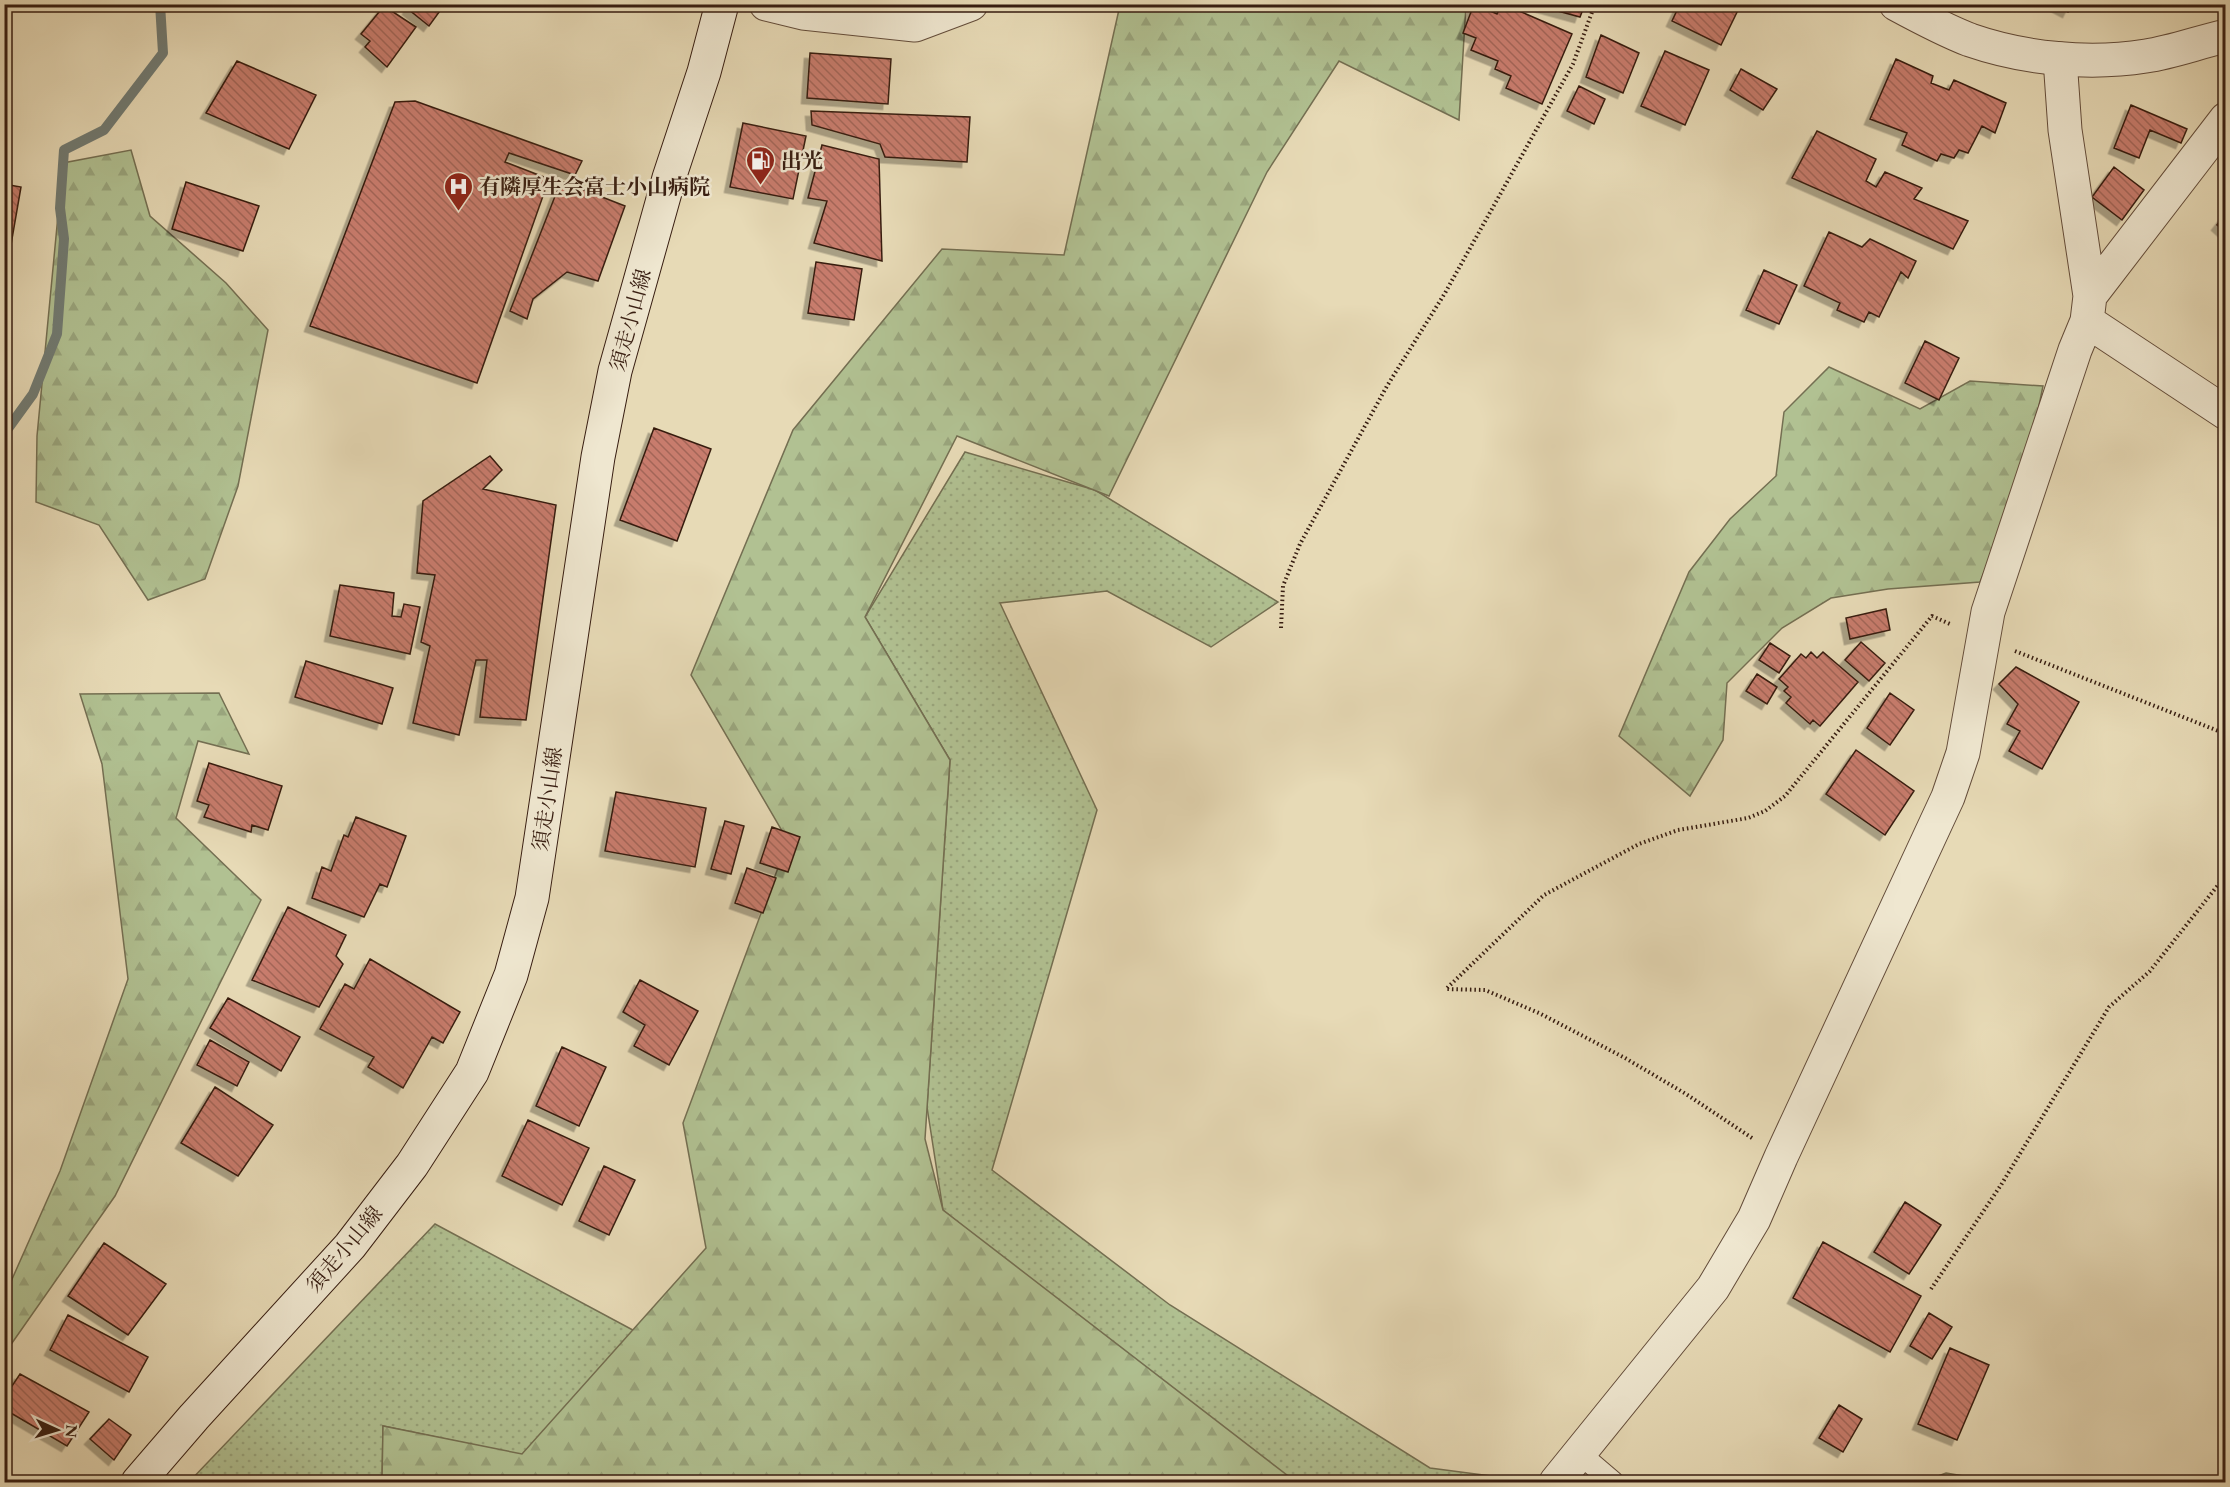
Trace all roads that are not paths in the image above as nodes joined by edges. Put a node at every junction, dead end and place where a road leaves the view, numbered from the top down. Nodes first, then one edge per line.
1 (722, 4) edge
2 (765, 4) edge
3 (971, 4) edge
4 (1896, 4) edge
5 (2226, 36) edge
6 (2060, 59) junction
7 (2226, 119) edge
8 (2088, 309) junction
9 (2226, 413) edge
10 (1579, 1453) junction
11 (138, 1482) edge
12 (1556, 1482) edge
13 (1613, 1482) edge

1 - 11 street, 須走小山線
2 - 3 street
4 - 6 street
5 - 6 street
6 - 8 street
7 - 8 street
8 - 9 street
8 - 10 street
10 - 12 street
10 - 13 lane

